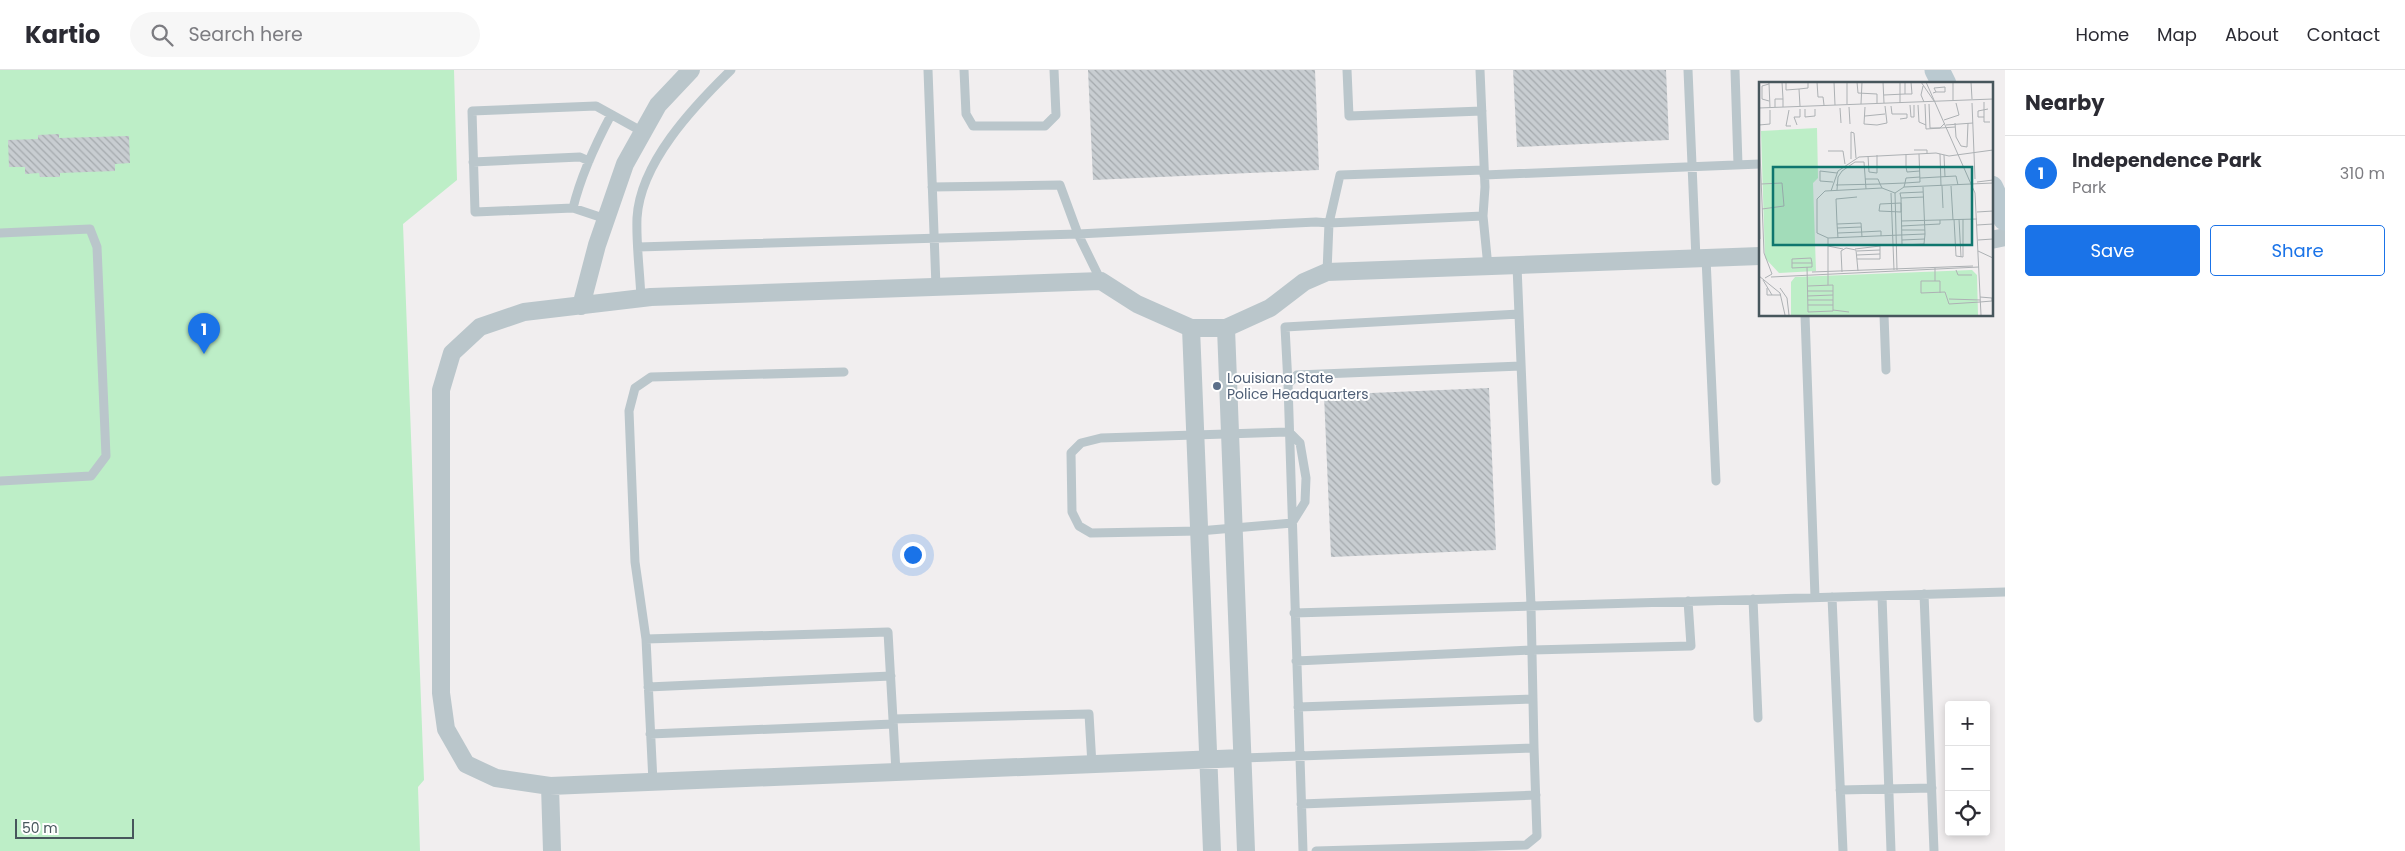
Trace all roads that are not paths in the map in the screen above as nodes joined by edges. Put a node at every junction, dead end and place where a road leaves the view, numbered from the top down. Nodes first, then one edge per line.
1 (691, 70) edge
2 (731, 70) edge
3 (928, 70) edge
4 (964, 70) edge
5 (1054, 70) edge
6 (1347, 70) edge
7 (1480, 70) edge
8 (1688, 70) edge
9 (1735, 70) edge
10 (1937, 70) edge
11 (1943, 82) edge
12 (1482, 111) junction
13 (611, 115) junction
14 (643, 132) junction
15 (589, 161) junction
16 (473, 162) junction
17 (1759, 164) edge
18 (1738, 165) junction
19 (1692, 166) junction
20 (1484, 172) junction
21 (932, 188) junction
22 (1992, 190) edge
23 (573, 208) junction
24 (1483, 216) junction
25 (2005, 218) edge
26 (606, 219) junction
27 (1329, 223) junction
28 (0, 233) edge
29 (1078, 234) junction
30 (2005, 237) edge
31 (934, 239) junction
32 (1992, 240) edge
33 (638, 247) junction
34 (1759, 256) edge
35 (1701, 258) junction
36 (1517, 266) junction
37 (1488, 267) junction
38 (1327, 272) junction
39 (1102, 281) junction
40 (936, 287) junction
41 (641, 299) junction
42 (581, 306) junction
43 (1519, 314) junction
44 (1805, 316) edge
45 (1884, 316) edge
46 (1191, 328) junction
47 (1226, 328) junction
48 (1521, 366) junction
49 (1886, 370) dead end
50 (844, 372) dead end
51 (1288, 384) junction
52 (1289, 432) junction
53 (1230, 433) junction
54 (1195, 435) junction
55 (0, 481) edge
56 (1716, 481) dead end
57 (1292, 523) junction
58 (1234, 529) junction
59 (1199, 531) junction
60 (2005, 592) edge
61 (1924, 594) junction
62 (1882, 596) junction
63 (1815, 597) junction
64 (1832, 597) junction
65 (1753, 599) junction
66 (1688, 601) junction
67 (1531, 606) junction
68 (1294, 613) junction
69 (646, 639) junction
70 (1532, 650) junction
71 (1296, 661) junction
72 (891, 676) junction
73 (648, 687) junction
74 (1533, 699) junction
75 (1298, 707) junction
76 (1758, 718) dead end
77 (893, 721) junction
78 (650, 734) junction
79 (1534, 748) junction
80 (1300, 756) junction
81 (1242, 758) junction
82 (1208, 760) junction
83 (1092, 765) junction
84 (896, 772) junction
85 (652, 782) junction
86 (550, 786) junction
87 (1932, 788) junction
88 (1889, 789) junction
89 (1840, 790) junction
90 (1536, 795) junction
91 (1301, 804) junction
92 (552, 851) edge
93 (1212, 851) edge
94 (1246, 851) edge
95 (1303, 851) edge
96 (1316, 851) edge
97 (1843, 851) edge
98 (1891, 851) edge
99 (1934, 851) edge

1 - 14 street
2 - 33 lane
3 - 21 lane
4 - 5 lane
6 - 12 lane
7 - 12 lane
8 - 19 lane
9 - 18 lane
10 - 11 street
12 - 20 lane
13 - 14 lane
13 - 15 lane
13 - 16 lane
14 - 26 street
15 - 16 lane
15 - 23 lane
16 - 23 lane
17 - 18 lane
18 - 19 lane
19 - 20 lane
19 - 35 lane
20 - 24 lane
20 - 27 lane
21 - 29 lane
21 - 31 lane
22 - 25 street
23 - 26 lane
24 - 27 lane
24 - 37 lane
26 - 42 street
27 - 29 lane
27 - 38 lane
28 - 55 lane
29 - 31 lane
29 - 39 lane
30 - 32 street
31 - 33 lane
31 - 40 lane
33 - 41 lane
34 - 35 street
35 - 36 street
35 - 56 lane
36 - 37 street
36 - 43 lane
37 - 38 street
38 - 47 street
39 - 40 street
39 - 46 street
40 - 41 street
41 - 42 street
42 - 86 street
43 - 48 lane
43 - 51 lane
44 - 63 lane
45 - 49 lane
46 - 47 street
46 - 54 street
47 - 53 street
48 - 51 lane
48 - 67 lane
50 - 69 lane
51 - 52 lane
52 - 53 lane
52 - 57 lane
52 - 57 lane
53 - 54 lane
53 - 58 street
54 - 59 street
54 - 59 lane
57 - 58 lane
57 - 68 lane
58 - 59 lane
58 - 81 street
59 - 82 street
60 - 61 lane
61 - 62 lane
61 - 87 lane
62 - 64 lane
62 - 88 lane
63 - 64 lane
63 - 65 lane
64 - 89 lane
65 - 66 lane
65 - 76 lane
66 - 67 lane
66 - 70 lane
67 - 68 lane
67 - 70 lane
68 - 71 lane
69 - 72 lane
69 - 73 lane
70 - 71 lane
70 - 74 lane
71 - 75 lane
72 - 73 lane
72 - 77 lane
73 - 78 lane
74 - 75 lane
74 - 79 lane
75 - 80 lane
77 - 78 lane
77 - 83 lane
77 - 84 lane
78 - 85 lane
79 - 80 lane
79 - 90 lane
80 - 81 lane
80 - 91 lane
81 - 82 street
81 - 94 street
82 - 83 street
82 - 93 street
83 - 84 street
84 - 85 street
85 - 86 street
86 - 92 street
87 - 88 lane
87 - 99 lane
88 - 89 lane
88 - 98 lane
89 - 97 lane
90 - 91 lane
90 - 96 lane
91 - 95 lane

